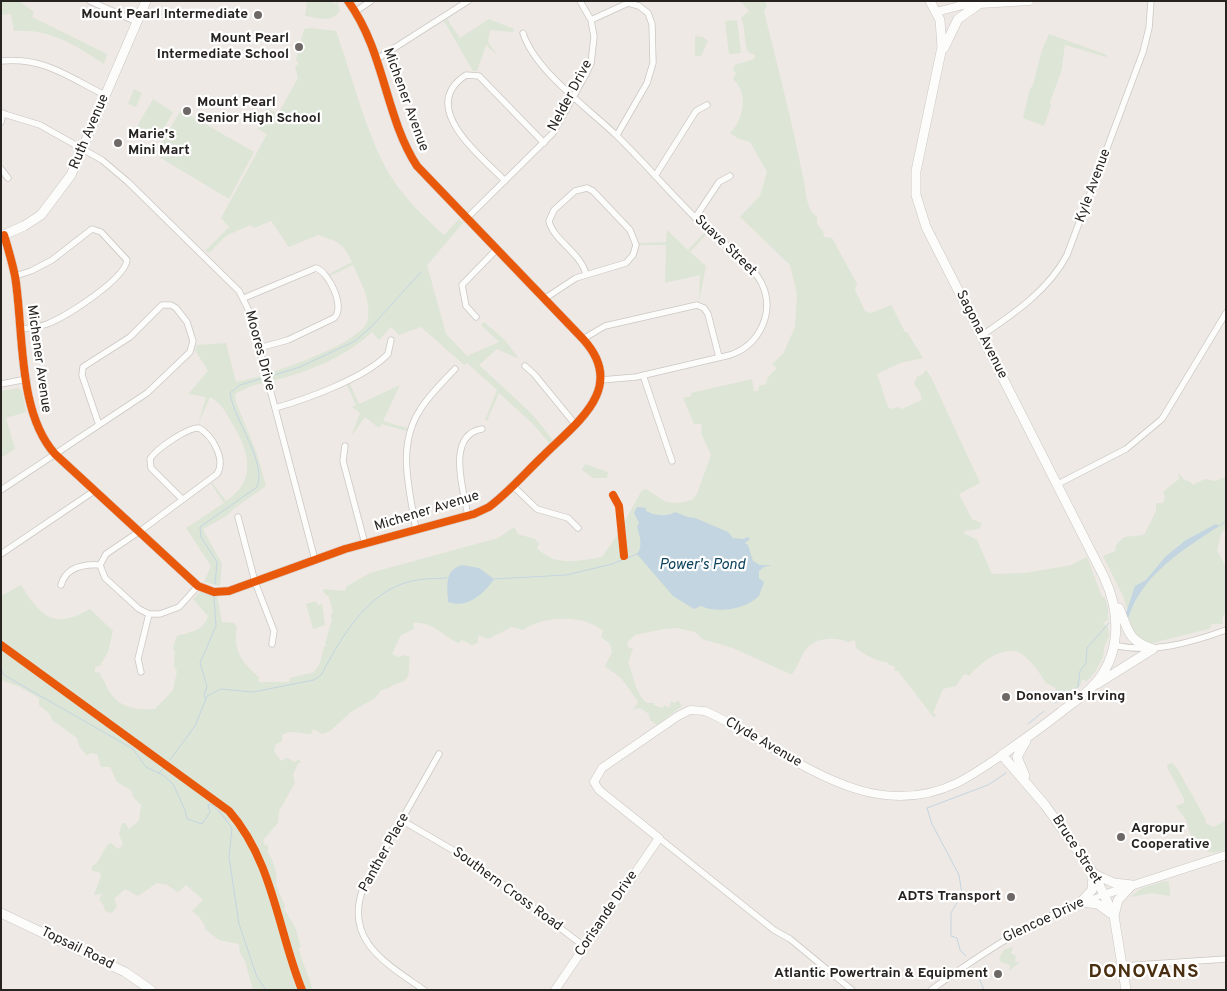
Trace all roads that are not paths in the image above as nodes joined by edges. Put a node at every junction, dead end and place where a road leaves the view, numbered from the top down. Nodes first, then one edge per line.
1 (90, 1) edge
2 (146, 1) edge
3 (348, 1) edge
4 (371, 1) edge
5 (468, 1) edge
6 (580, 1) edge
7 (930, 1) edge
8 (961, 1) edge
9 (1029, 1) edge
10 (1151, 1) edge
11 (101, 4) edge
12 (979, 4) junction
13 (356, 11) junction
14 (936, 12) junction
15 (591, 20) junction
16 (137, 22) junction
17 (522, 33) dead end
18 (942, 52) junction
19 (377, 59) junction
20 (1, 61) edge
21 (105, 95) junction
22 (572, 97) junction
23 (706, 105) dead end
24 (2, 113) edge
25 (1, 122) edge
26 (616, 135) junction
27 (544, 143) junction
28 (83, 148) junction
29 (1, 169) edge
30 (655, 176) junction
31 (730, 176) dead end
32 (8, 178) dead end
33 (505, 181) junction
34 (695, 218) junction
35 (466, 219) junction
36 (3, 235) edge
37 (496, 250) junction
38 (586, 274) junction
39 (15, 276) junction
40 (244, 298) junction
41 (544, 299) junction
42 (1226, 313) edge
43 (476, 317) dead end
44 (21, 329) junction
45 (981, 336) junction
46 (584, 339) junction
47 (391, 340) dead end
48 (259, 348) junction
49 (719, 358) junction
50 (525, 366) dead end
51 (455, 368) dead end
52 (643, 376) junction
53 (27, 379) junction
54 (601, 380) junction
55 (1, 384) edge
56 (275, 408) junction
57 (575, 424) junction
58 (99, 425) junction
59 (482, 429) dead end
60 (345, 446) dead end
61 (55, 454) junction
62 (672, 460) dead end
63 (1058, 484) junction
64 (512, 485) junction
65 (1, 490) edge
66 (94, 491) junction
67 (182, 499) junction
68 (468, 516) junction
69 (238, 517) dead end
70 (578, 528) dead end
71 (416, 530) junction
72 (138, 532) junction
73 (365, 544) junction
74 (1, 554) edge
75 (315, 560) junction
76 (100, 565) junction
77 (255, 582) junction
78 (61, 585) dead end
79 (198, 586) junction
80 (1114, 600) junction
81 (149, 614) junction
82 (1226, 630) edge
83 (272, 644) dead end
84 (1114, 645) junction
85 (1153, 649) junction
86 (141, 672) dead end
87 (1092, 687) junction
88 (1031, 735) junction
89 (439, 754) dead end
90 (1002, 755) junction
91 (1025, 779) junction
92 (403, 820) junction
93 (659, 838) junction
94 (1226, 855) edge
95 (1094, 874) junction
96 (1132, 885) junction
97 (1103, 895) junction
98 (1081, 902) junction
99 (1, 913) edge
100 (1114, 916) junction
101 (585, 947) junction
102 (1226, 959) edge
103 (1122, 966) junction
104 (151, 990) edge
105 (424, 990) edge
106 (555, 990) edge
107 (852, 990) edge
108 (930, 990) edge
109 (1126, 990) edge

1 - 11 street
2 - 16 main road, Ruth Avenue
3 - 13 street, Michener Avenue
4 - 13 street
5 - 19 street
6 - 15 street, Nelder Drive
7 - 14 main road, Sagona Avenue
8 - 12 main road
9 - 12 street
10 - 45 street, Kyle Avenue
11 - 16 street
12 - 14 street
12 - 18 main road
13 - 19 street, Michener Avenue
14 - 18 main road, Sagona Avenue
15 - 22 street, Nelder Drive
15 - 26 street
16 - 21 main road, Ruth Avenue
17 - 22 street, Suave Street
18 - 45 main road, Sagona Avenue
19 - 35 street, Michener Avenue
20 - 21 street
21 - 28 main road, Ruth Avenue
22 - 26 street, Suave Street
22 - 27 street, Nelder Drive
23 - 30 street
24 - 25 street
24 - 28 street, Moores Drive
26 - 30 street, Suave Street
27 - 33 street, Nelder Drive
27 - 33 street
28 - 36 main road, Ruth Avenue
28 - 40 street, Moores Drive
29 - 32 street
30 - 34 street, Suave Street
31 - 34 street
33 - 35 street, Nelder Drive
34 - 49 street, Suave Street
35 - 37 street, Michener Avenue
36 - 39 street, Michener Avenue
37 - 41 street, Michener Avenue
37 - 43 street
38 - 38 street
38 - 41 street
39 - 44 street, Michener Avenue
39 - 44 street
40 - 48 street, Moores Drive
40 - 48 street
41 - 46 street, Michener Avenue
42 - 63 street
44 - 53 street, Michener Avenue
45 - 63 main road, Sagona Avenue
46 - 49 street
46 - 54 street, Michener Avenue
47 - 56 street
48 - 56 street, Moores Drive
49 - 52 street, Suave Street
50 - 57 street
51 - 71 street
52 - 54 street, Suave Street
52 - 62 street
53 - 55 street
53 - 61 street, Michener Avenue
54 - 57 street, Michener Avenue
56 - 75 street, Moores Drive
57 - 64 street, Michener Avenue
58 - 58 street
58 - 61 street
59 - 68 street
60 - 73 street
61 - 65 street
61 - 66 street, Michener Avenue
63 - 80 main road, Sagona Avenue
64 - 68 street, Michener Avenue
64 - 70 street
66 - 72 street, Michener Avenue
66 - 74 street
67 - 67 street
67 - 72 street
68 - 71 street, Michener Avenue
69 - 77 street
71 - 73 street, Michener Avenue
72 - 76 street
72 - 79 street, Michener Avenue
73 - 75 street, Michener Avenue
75 - 77 street, Michener Avenue
76 - 78 street
76 - 81 street
77 - 79 street, Michener Avenue
77 - 83 street
79 - 81 street
80 - 84 main road, Sagona Avenue
80 - 85 main road
81 - 86 street
82 - 85 street
84 - 85 street
84 - 87 main road, Clyde Avenue
85 - 87 main road
87 - 88 main road, Clyde Avenue
88 - 90 main road, Clyde Avenue
88 - 91 main road
89 - 92 street, Panther Place
90 - 91 main road, Bruce Street
90 - 93 street, Clyde Avenue
91 - 95 main road, Bruce Street
92 - 101 street, Southern Cross Road
92 - 105 street, Panther Place
93 - 101 street, Corisande Drive
93 - 107 street, Clyde Avenue
94 - 96 street, Glencoe Drive
95 - 96 main road
95 - 97 main road, Bruce Street
95 - 98 main road
96 - 97 street, Glencoe Drive
96 - 100 main road
97 - 98 street, Glencoe Drive
97 - 100 main road, Bruce Street
98 - 100 main road
98 - 108 street, Glencoe Drive
99 - 104 main road, Topsail Road
100 - 103 main road, Bruce Street
101 - 106 street, Corisande Drive
102 - 103 street
103 - 109 main road, Bruce Street

